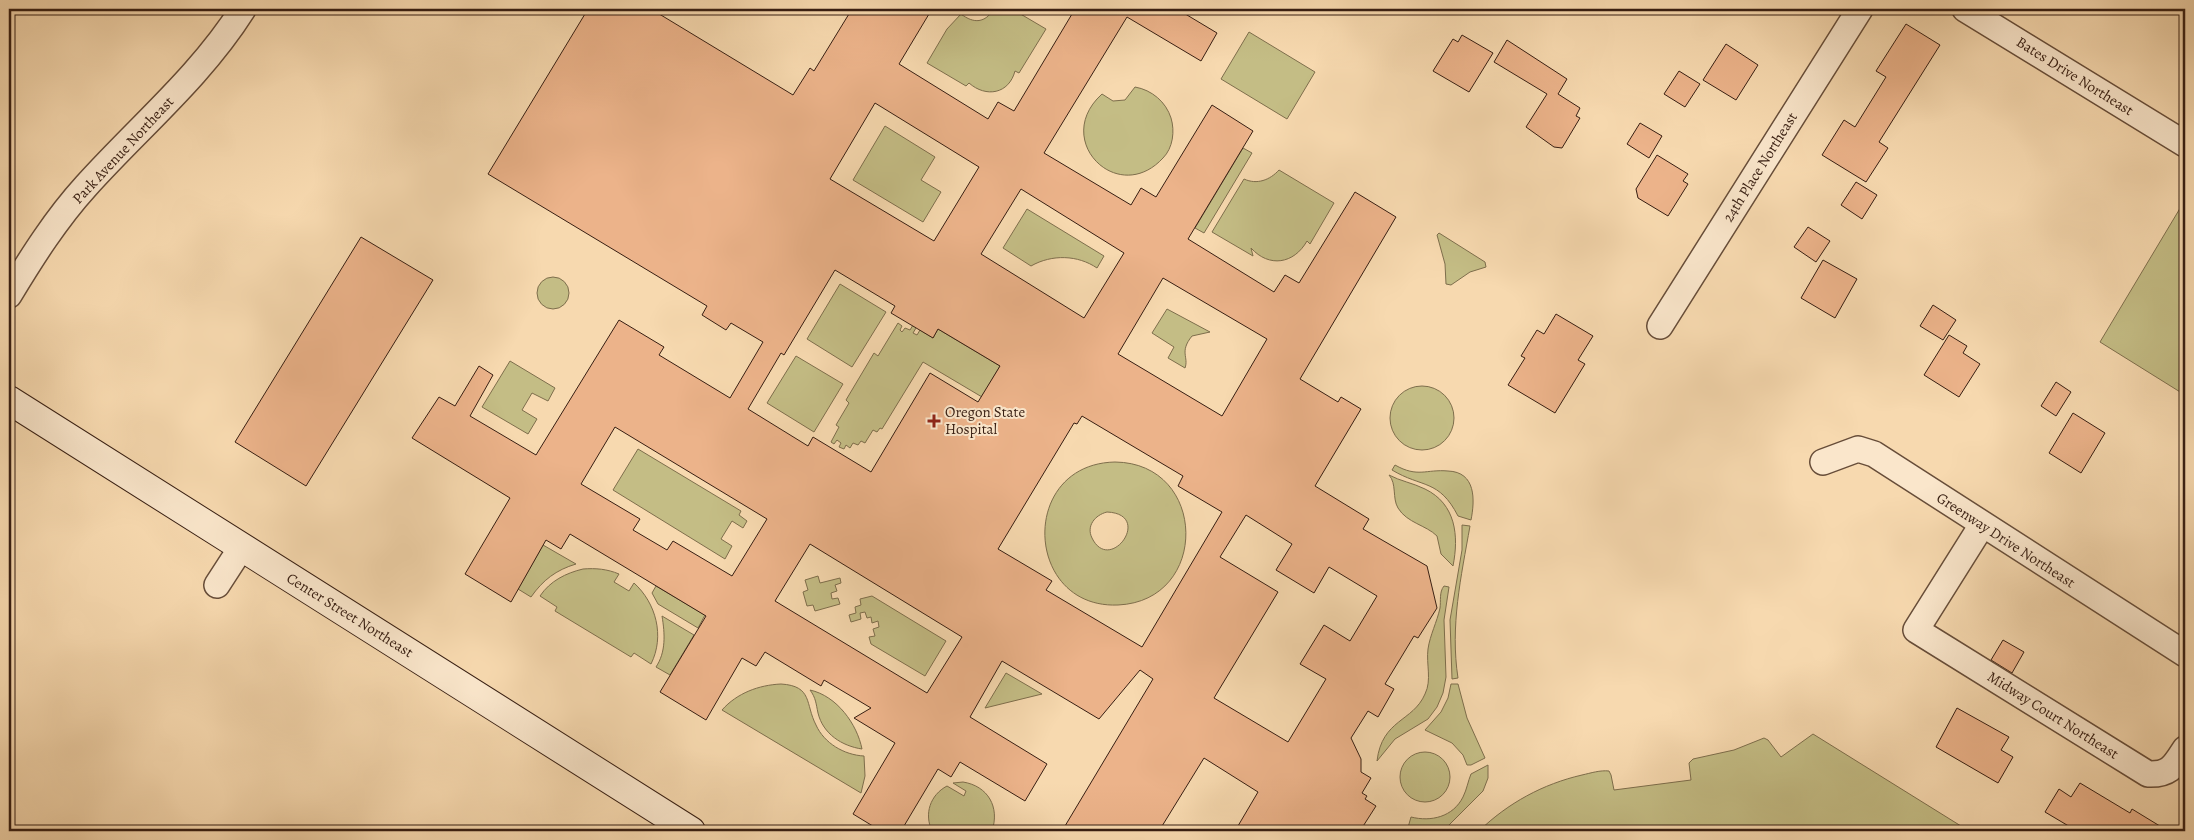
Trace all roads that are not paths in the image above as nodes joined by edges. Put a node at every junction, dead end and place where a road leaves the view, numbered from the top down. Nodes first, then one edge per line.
1 (243, 9) edge
2 (1860, 9) edge
3 (1965, 9) edge
4 (2185, 144) edge
5 (9, 295) edge
6 (1660, 326) dead end
7 (9, 400) edge
8 (1823, 462) dead end
9 (1982, 525) junction
10 (241, 548) junction
11 (217, 585) dead end
12 (2185, 654) edge
13 (2185, 749) edge
14 (691, 831) edge

1 - 5 street, Park Avenue Northeast
2 - 6 street, 24th Place Northeast
3 - 4 street, Bates Drive Northeast
7 - 10 main road, Center Street Northeast
8 - 9 street, Greenway Drive Northeast
9 - 12 street, Greenway Drive Northeast
9 - 13 street, Midway Court Northeast
10 - 11 street
10 - 14 main road, Center Street Northeast

